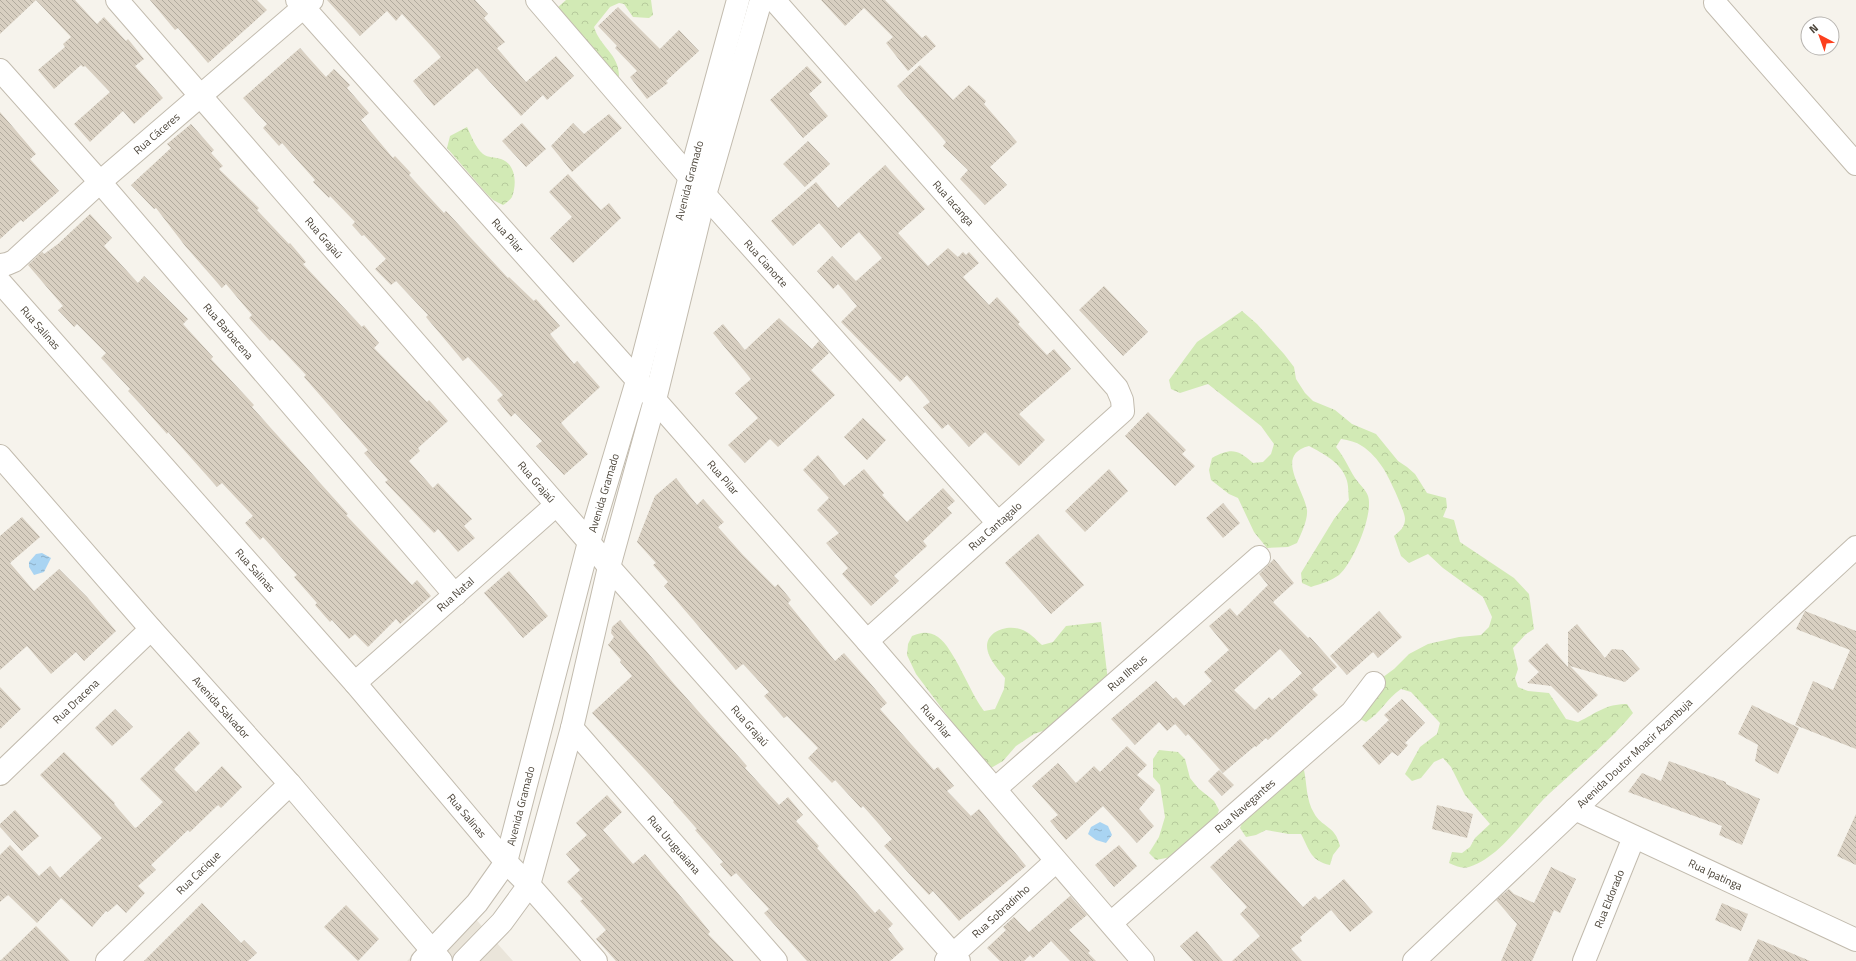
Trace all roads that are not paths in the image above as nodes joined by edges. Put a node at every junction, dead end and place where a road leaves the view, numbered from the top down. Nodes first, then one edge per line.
1 (117, 0) edge
2 (537, 0) edge
3 (738, 0) edge
4 (761, 0) edge
5 (774, 0) edge
6 (305, 2) edge
7 (1715, 3) dead end
8 (0, 70) edge
9 (201, 96) junction
10 (1856, 164) edge
11 (690, 176) junction
12 (100, 182) junction
13 (705, 195) junction
14 (0, 265) edge
15 (0, 282) edge
16 (637, 381) junction
17 (655, 400) junction
18 (1123, 411) joint
19 (4, 469) edge
20 (556, 506) junction
21 (998, 523) junction
22 (589, 542) junction
23 (1259, 557) dead end
24 (1851, 559) edge
25 (609, 567) junction
26 (455, 595) junction
27 (151, 629) junction
28 (867, 641) junction
29 (355, 682) junction
30 (1374, 683) dead end
31 (572, 728) junction
32 (0, 774) edge
33 (290, 784) junction
34 (995, 789) junction
35 (1575, 809) junction
36 (1634, 837) junction
37 (1056, 861) junction
38 (506, 862) junction
39 (529, 885) junction
40 (1111, 923) junction
41 (1856, 940) edge
42 (432, 958) edge
43 (953, 959) edge
44 (107, 961) edge
45 (464, 961) edge
46 (596, 961) edge
47 (776, 961) edge
48 (1143, 961) edge
49 (1414, 961) edge
50 (1584, 961) edge

1 - 9 street, Rua Grajaú
2 - 11 street, Rua Cianorte
3 - 11 street, Avenida Gramado
4 - 13 street, Avenida Gramado
5 - 18 street, Rua Iacanga
6 - 9 street, Rua Cáceres
6 - 16 street, Rua Pilar
7 - 10 street
8 - 12 street, Rua Barbacena
9 - 12 street, Rua Cáceres
9 - 20 street, Rua Grajaú
11 - 13 street, Rua Cianorte
11 - 16 street, Avenida Gramado
12 - 14 street, Rua Cáceres
12 - 26 street, Rua Barbacena
13 - 17 street, Avenida Gramado
13 - 21 street, Rua Cianorte
15 - 29 street, Rua Salinas
16 - 17 street, Rua Pilar
16 - 22 street, Avenida Gramado
17 - 25 street, Avenida Gramado
17 - 28 street, Rua Pilar
18 - 21 street, Rua Cantagalo
19 - 27 street, Avenida Salvador
20 - 22 street, Rua Grajaú
20 - 26 street, Rua Natal
21 - 28 street, Rua Cantagalo
22 - 25 street, Rua Grajaú
22 - 38 street, Avenida Gramado
23 - 34 street, Rua Ilheus
24 - 35 street, Avenida Doutor Moacir Azambuja
25 - 31 street, Avenida Gramado
25 - 43 street, Rua Grajaú
26 - 29 street, Rua Natal
27 - 32 street, Rua Dracena
27 - 33 street, Avenida Salvador
28 - 34 street, Rua Pilar
29 - 38 street, Rua Salinas
30 - 40 street, Rua Navegantes
31 - 39 street, Avenida Gramado
31 - 47 street, Rua Uruguaiana
33 - 42 street, Avenida Salvador
33 - 44 street, Rua Cacique
34 - 37 street, Rua Pilar
35 - 36 street, Rua Ipatinga
35 - 49 street, Avenida Doutor Moacir Azambuja
36 - 41 street, Rua Ipatinga
36 - 50 street, Rua Eldorado
37 - 40 street, Rua Pilar
37 - 43 street, Rua Sobradinho
38 - 39 street, Rua Salinas
38 - 42 street, Avenida Gramado
39 - 45 street, Avenida Gramado
39 - 46 street
40 - 48 street, Rua Pilar

